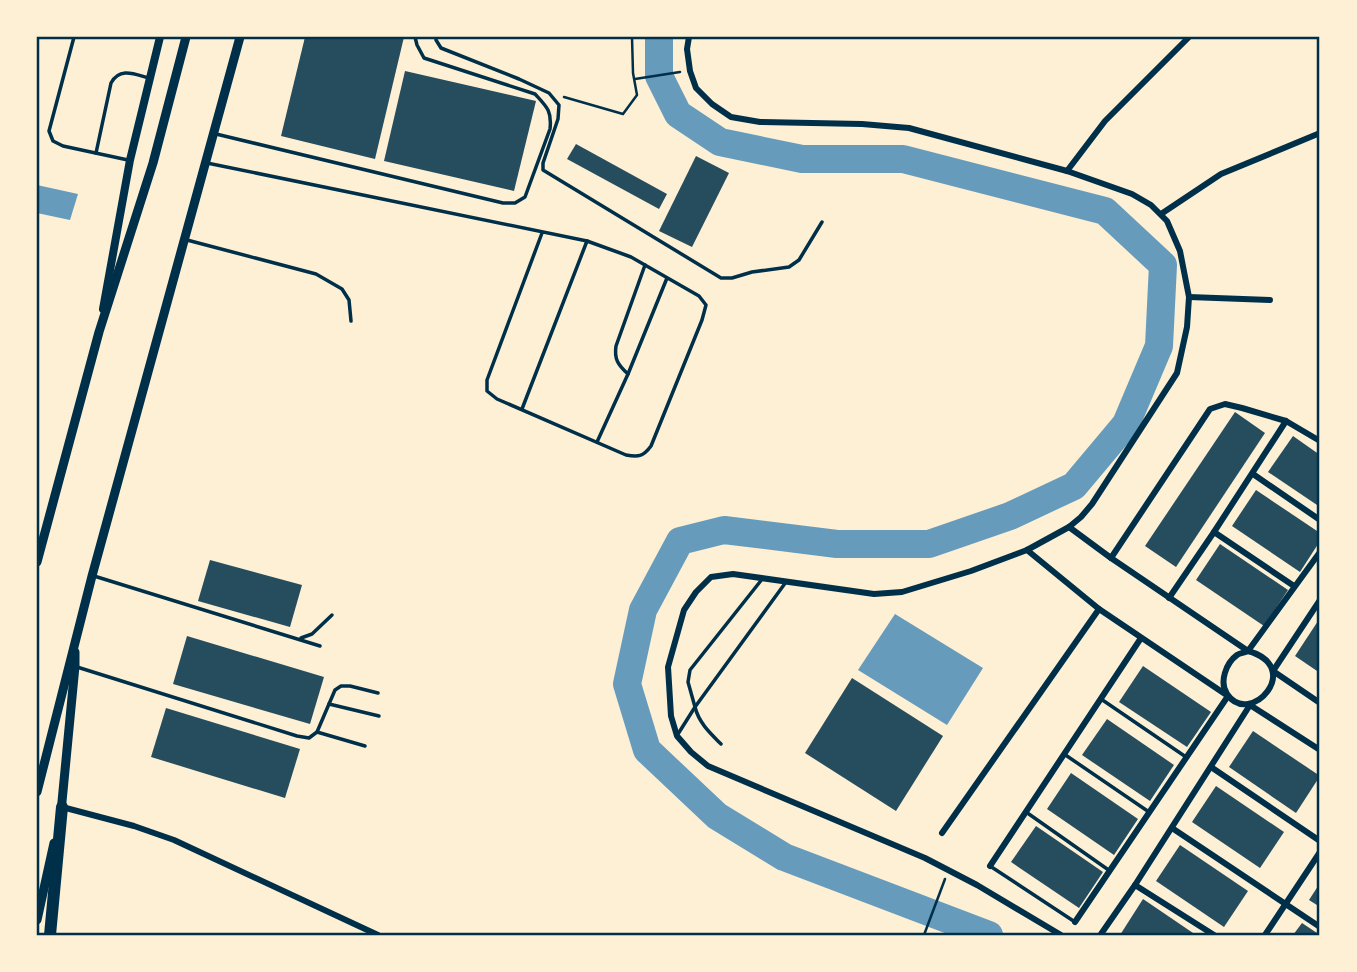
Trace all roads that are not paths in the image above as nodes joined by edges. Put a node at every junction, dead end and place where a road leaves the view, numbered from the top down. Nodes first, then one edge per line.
1 (74, 37) edge
2 (160, 37) edge
3 (186, 37) edge
4 (240, 37) edge
5 (415, 37) edge
6 (436, 37) edge
7 (689, 37) edge
8 (1189, 37) edge
9 (149, 78) junction
10 (214, 133) junction
11 (1320, 133) edge
12 (96, 153) junction
13 (130, 160) junction
14 (206, 163) junction
15 (1067, 171) junction
16 (1161, 214) junction
17 (822, 222) dead end
18 (542, 233) junction
19 (185, 240) junction
20 (587, 241) junction
21 (645, 265) junction
22 (667, 278) junction
23 (1189, 297) junction
24 (1270, 300) dead end
25 (351, 321) dead end
26 (99, 332) junction
27 (628, 374) junction
28 (522, 409) junction
29 (1286, 421) junction
30 (1320, 441) edge
31 (597, 442) junction
32 (1253, 474) junction
33 (1320, 520) edge
34 (1069, 527) junction
35 (1214, 532) junction
36 (1027, 550) junction
37 (1320, 552) edge
38 (1111, 558) junction
39 (37, 562) edge
40 (92, 576) junction
41 (763, 578) junction
42 (786, 582) junction
43 (1294, 586) junction
44 (1169, 598) junction
45 (1319, 603) edge
46 (1099, 609) junction
47 (332, 615) dead end
48 (1141, 638) junction
49 (299, 639) junction
50 (75, 640) junction
51 (320, 646) dead end
52 (1248, 651) junction
53 (75, 666) junction
54 (1273, 671) junction
55 (379, 694) dead end
56 (1228, 696) junction
57 (1101, 699) junction
58 (1320, 703) edge
59 (329, 704) junction
60 (1250, 705) junction
61 (695, 707) junction
62 (379, 716) dead end
63 (317, 732) junction
64 (677, 736) junction
65 (722, 744) dead end
66 (365, 746) dead end
67 (1320, 750) edge
68 (1064, 754) junction
69 (1187, 758) junction
70 (1210, 767) junction
71 (37, 792) edge
72 (62, 807) junction
73 (1026, 812) junction
74 (1149, 813) junction
75 (1172, 828) junction
76 (942, 833) dead end
77 (1320, 841) edge
78 (1320, 852) edge
79 (990, 866) joint
80 (1110, 870) junction
81 (1135, 885) junction
82 (1285, 904) junction
83 (37, 920) edge
84 (1075, 922) joint
85 (1320, 927) edge
86 (50, 935) edge
87 (378, 935) edge
88 (1061, 935) edge
89 (1101, 935) edge
90 (1214, 935) edge
91 (1265, 935) edge

1 - 12 lane
2 - 9 street
3 - 26 main road
4 - 10 main road
5 - 10 lane
6 - 17 lane
7 - 15 street
8 - 15 street
9 - 12 lane
9 - 13 street
10 - 14 main road
11 - 16 street
12 - 13 lane
13 - 26 street
14 - 18 lane
14 - 19 main road
15 - 16 street
16 - 23 street
18 - 20 lane
18 - 28 lane
19 - 25 lane
19 - 40 main road
20 - 21 lane
20 - 28 lane
21 - 22 lane
21 - 27 lane
22 - 27 lane
22 - 31 lane
23 - 24 street
23 - 34 street
26 - 39 main road
27 - 31 lane
28 - 31 lane
29 - 30 street
29 - 32 street
29 - 38 street
32 - 33 street
32 - 35 street
34 - 36 street
34 - 38 street
35 - 43 street
35 - 44 street
36 - 42 street
36 - 46 street
37 - 43 street
38 - 44 street
40 - 49 lane
40 - 50 main road
41 - 42 street
41 - 61 lane
41 - 64 street
42 - 61 lane
43 - 52 street
44 - 52 street
45 - 54 street
46 - 48 street
46 - 76 street
47 - 49 lane
48 - 56 street
48 - 57 street
49 - 51 lane
50 - 53 main road
50 - 71 main road
52 - 54 street
52 - 56 street
53 - 63 lane
53 - 72 main road
54 - 58 street
54 - 60 street
55 - 59 lane
56 - 60 street
56 - 69 street
57 - 68 street
57 - 69 lane
59 - 62 lane
59 - 63 lane
60 - 67 street
60 - 70 street
61 - 64 lane
61 - 65 lane
63 - 66 lane
64 - 88 street
68 - 73 street
68 - 74 lane
69 - 74 street
70 - 75 street
70 - 77 street
72 - 83 main road
72 - 86 highway
72 - 87 street
73 - 79 street
73 - 80 lane
74 - 80 street
75 - 81 street
75 - 82 street
78 - 82 street
79 - 84 lane
80 - 84 street
81 - 89 street
81 - 90 street
82 - 85 street
82 - 91 street

